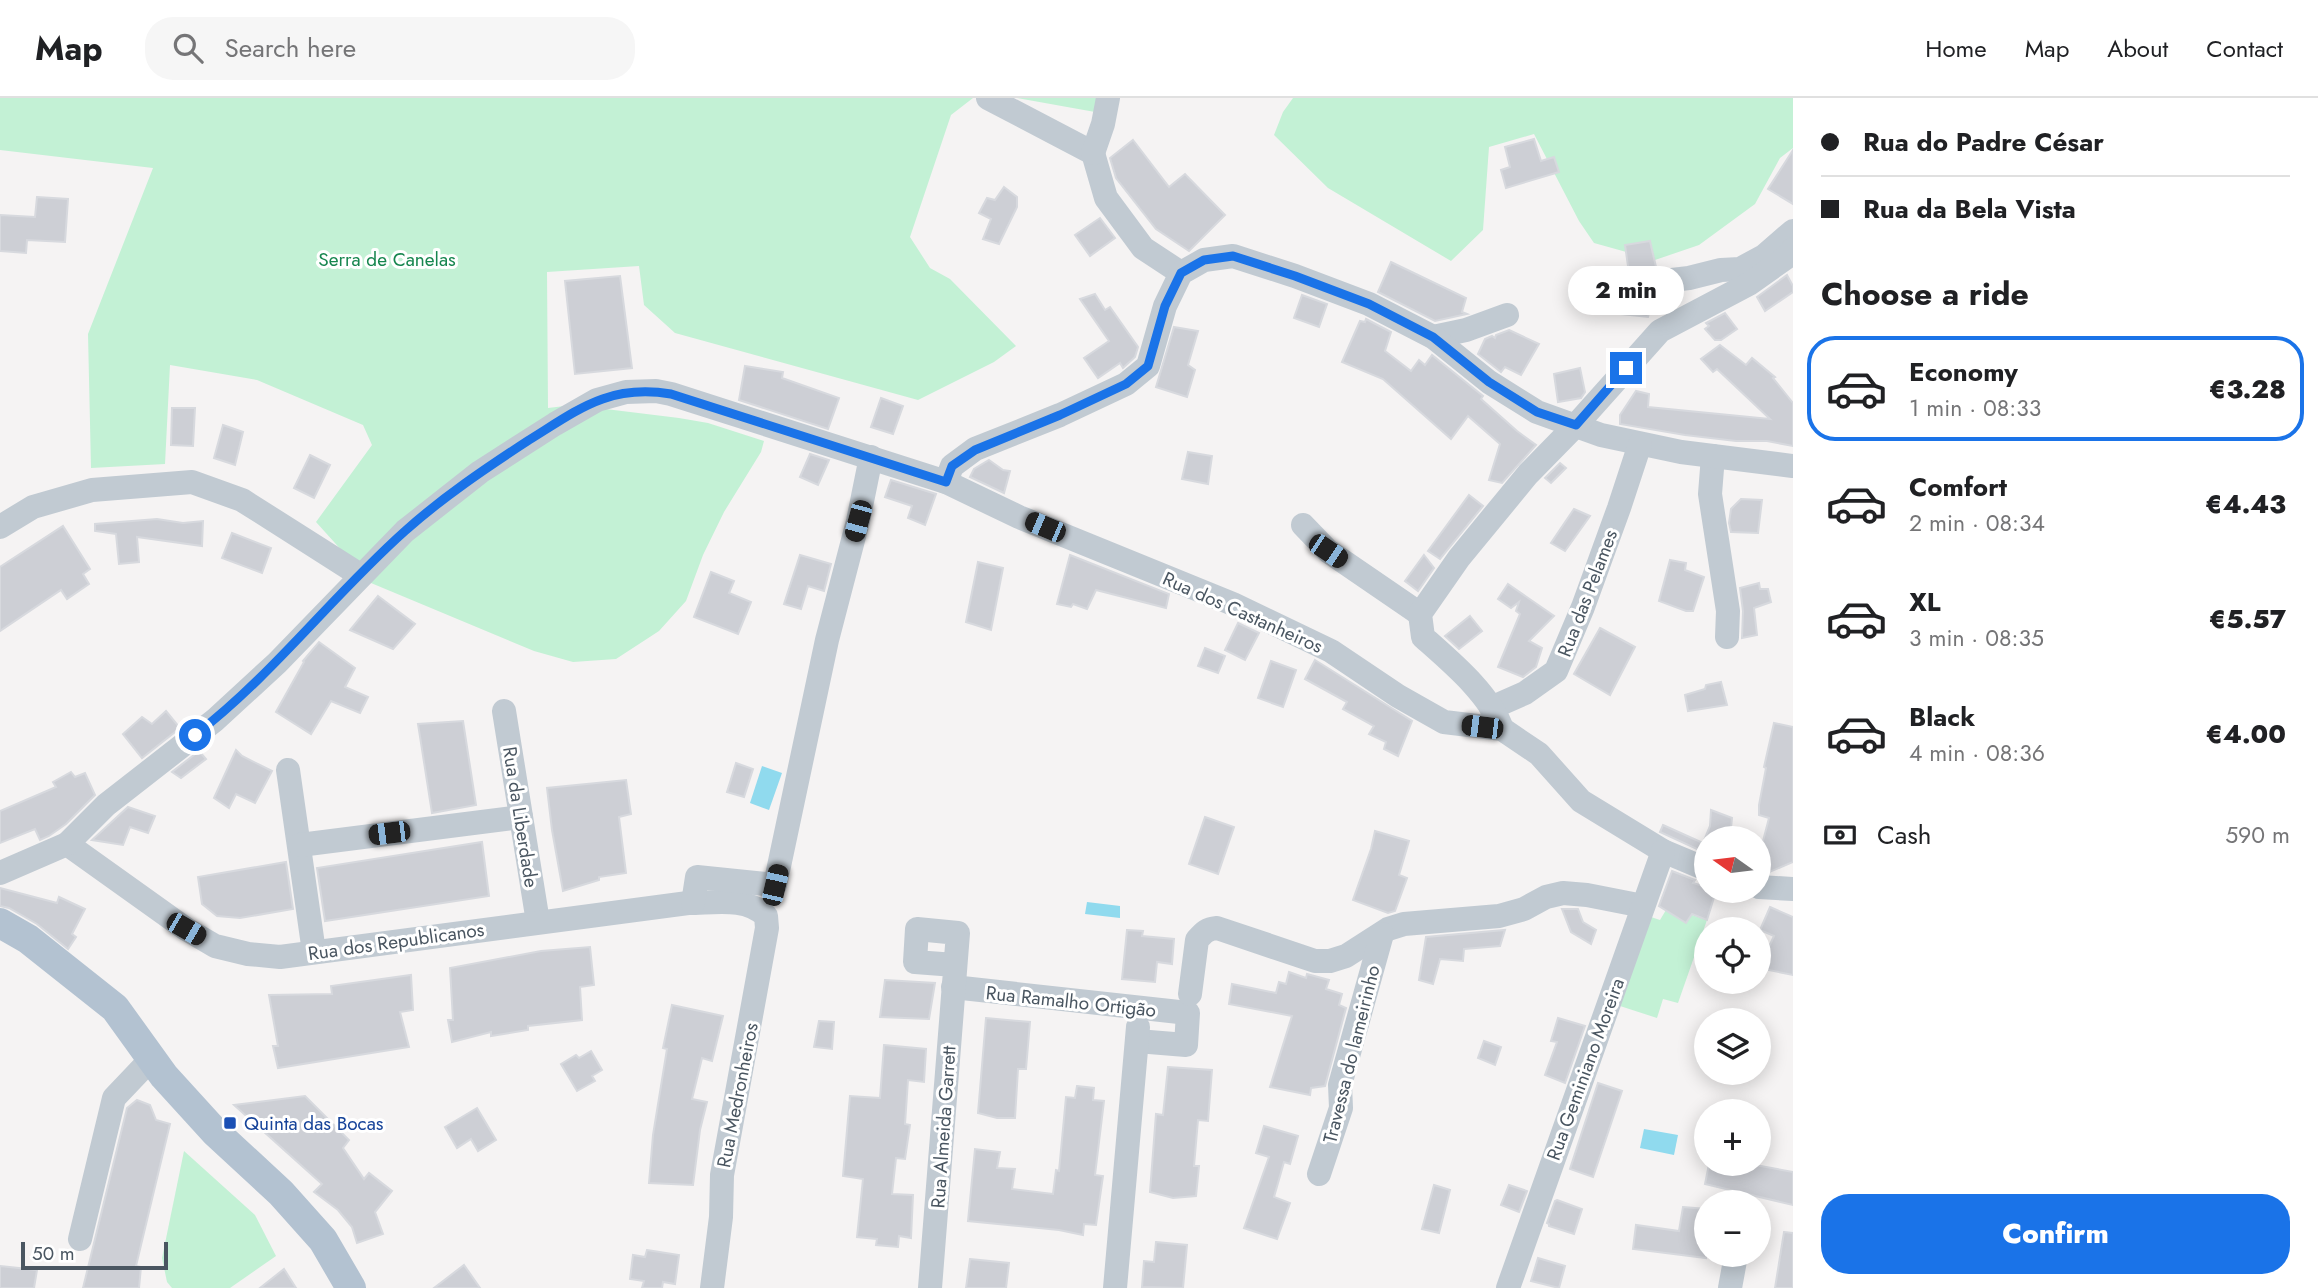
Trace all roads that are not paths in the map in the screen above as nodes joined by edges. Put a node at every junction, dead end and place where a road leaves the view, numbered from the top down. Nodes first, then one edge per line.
1 (988, 98) edge
2 (1108, 98) edge
3 (1093, 153) junction
4 (1793, 231) edge
5 (1793, 249) edge
6 (1181, 273) junction
7 (1655, 282) dead end
8 (1507, 315) dead end
9 (1433, 337) junction
10 (1576, 425) junction
11 (1640, 443) junction
12 (1713, 456) junction
13 (871, 457) junction
14 (1793, 466) edge
15 (946, 482) junction
16 (1303, 525) dead end
17 (0, 527) edge
18 (360, 575) junction
19 (1420, 614) junction
20 (1727, 637) dead end
21 (504, 712) dead end
22 (1496, 718) junction
23 (288, 770) dead end
24 (521, 817) junction
25 (67, 844) junction
26 (300, 845) junction
27 (1663, 851) junction
28 (1694, 864) edge
29 (0, 873) edge
30 (1792, 885) edge
31 (1771, 886) edge
32 (693, 903) junction
33 (1643, 906) junction
34 (756, 907) joint
35 (538, 922) junction
36 (0, 923) edge
37 (1382, 933) junction
38 (314, 952) junction
39 (954, 976) joint
40 (1189, 1004) junction
41 (1139, 1009) junction
42 (1137, 1041) junction
43 (152, 1058) junction
44 (1319, 1174) dead end
45 (80, 1240) dead end
46 (1734, 1267) edge
47 (351, 1288) edge
48 (712, 1288) edge
49 (930, 1288) edge
50 (1115, 1288) edge
51 (1508, 1288) edge
52 (1730, 1288) edge

1 - 3 street
2 - 3 street
3 - 6 street
4 - 7 street
5 - 10 street
6 - 9 street
6 - 15 street
8 - 9 street
9 - 10 street
10 - 11 street
10 - 19 street
11 - 12 street
11 - 22 street, Rua das Pelames
12 - 14 street
12 - 20 street
13 - 15 street, Rua dos Castanheiros
13 - 18 street, Rua dos Castanheiros
13 - 32 street
15 - 22 street, Rua dos Castanheiros
16 - 19 street
17 - 18 street
18 - 25 street, Rua dos Castanheiros
19 - 22 street
21 - 24 street, Rua da Liberdade
22 - 27 street, Rua dos Castanheiros
23 - 26 street
24 - 26 street
24 - 35 street, Rua da Liberdade
25 - 29 street
25 - 38 street, Rua dos Republicanos
26 - 38 street
27 - 28 street, Rua dos Castanheiros
27 - 33 street, Rua Geminiano Moreira
30 - 31 street
32 - 34 street, Rua dos Republicanos
32 - 35 street, Rua dos Republicanos
33 - 37 street
33 - 51 street, Rua Geminiano Moreira
34 - 48 street, Rua Medronheiros
35 - 38 street, Rua dos Republicanos
36 - 43 main road
37 - 40 street
37 - 44 street, Travessa do lameirinho
39 - 41 street, Rua Ramalho Ortigão
39 - 49 street, Rua Almeida Garrett
40 - 41 street, Rua Ramalho Ortigão
40 - 42 street
41 - 42 street
42 - 50 street
43 - 45 street
43 - 47 main road
46 - 52 street

